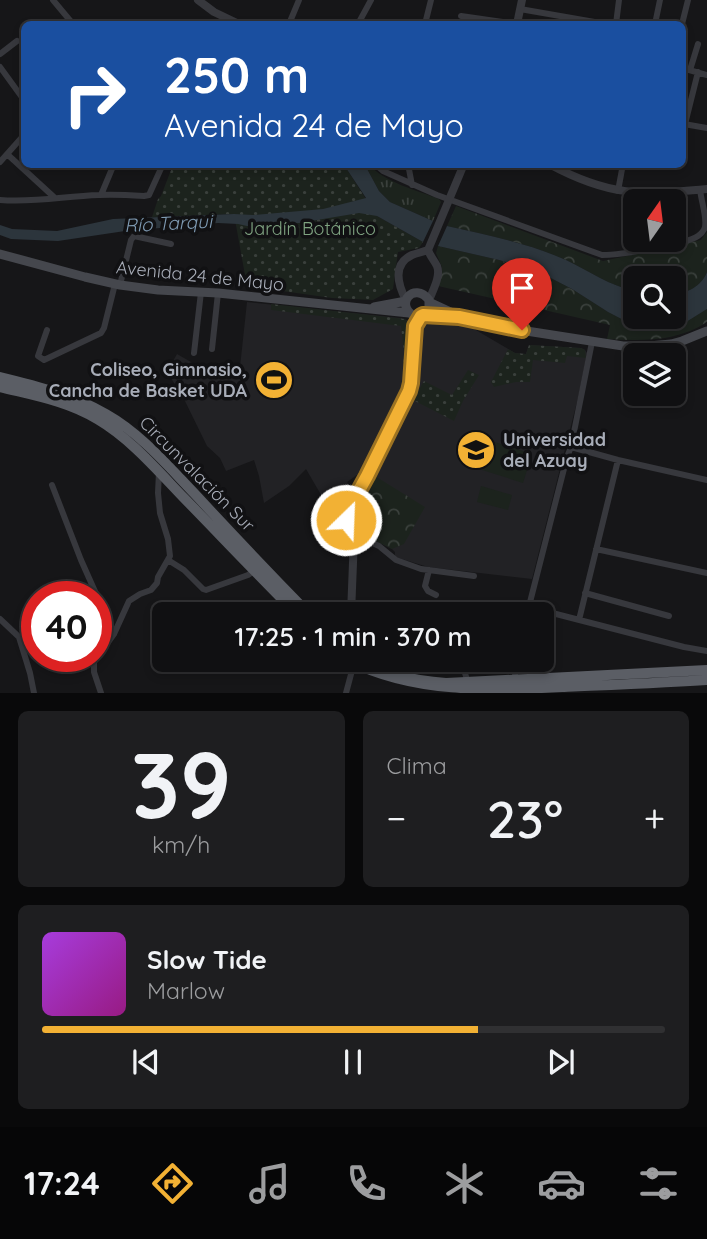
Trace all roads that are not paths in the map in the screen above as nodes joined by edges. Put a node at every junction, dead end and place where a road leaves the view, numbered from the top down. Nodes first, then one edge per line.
1 (53, 0) edge
2 (198, 0) edge
3 (299, 0) edge
4 (370, 0) edge
5 (431, 0) edge
6 (619, 0) edge
7 (660, 0) edge
8 (688, 0) edge
9 (521, 4) edge
10 (461, 16) dead end
11 (70, 21) edge
12 (233, 21) edge
13 (290, 21) edge
14 (360, 21) edge
15 (426, 21) edge
16 (496, 21) edge
17 (593, 21) edge
18 (616, 21) edge
19 (656, 21) edge
20 (683, 21) edge
21 (17, 41) dead end
22 (698, 44) dead end
23 (0, 54) edge
24 (0, 67) edge
25 (686, 69) edge
26 (698, 72) junction
27 (707, 75) edge
28 (21, 96) edge
29 (686, 117) edge
30 (686, 124) edge
31 (707, 128) edge
32 (21, 138) edge
33 (7, 154) junction
34 (0, 162) edge
35 (21, 167) edge
36 (22, 168) edge
37 (112, 168) edge
38 (161, 168) edge
39 (380, 168) edge
40 (409, 168) edge
41 (462, 168) edge
42 (557, 168) edge
43 (623, 168) edge
44 (412, 185) junction
45 (703, 189) edge
46 (618, 191) junction
47 (101, 195) junction
48 (55, 198) junction
49 (0, 200) edge
50 (449, 200) junction
51 (171, 244) dead end
52 (428, 250) junction
53 (1, 256) edge
54 (117, 284) junction
55 (201, 292) junction
56 (218, 293) junction
57 (406, 301) junction
58 (429, 301) junction
59 (358, 309) junction
60 (416, 315) junction
61 (459, 317) junction
62 (47, 330) dead end
63 (707, 331) edge
64 (592, 342) junction
65 (212, 349) dead end
66 (194, 354) dead end
67 (0, 377) edge
68 (0, 387) edge
69 (571, 447) junction
70 (618, 460) junction
71 (159, 472) junction
72 (707, 480) edge
73 (52, 485) dead end
74 (354, 537) junction
75 (596, 549) junction
76 (168, 560) junction
77 (429, 570) junction
78 (254, 571) junction
79 (707, 573) edge
80 (474, 576) dead end
81 (585, 593) junction
82 (436, 595) dead end
83 (285, 602) edge
84 (298, 602) edge
85 (351, 602) edge
86 (530, 602) edge
87 (554, 616) edge
88 (669, 616) dead end
89 (0, 619) edge
90 (579, 620) junction
91 (114, 634) junction
92 (707, 651) edge
93 (707, 670) edge
94 (352, 672) edge
95 (374, 672) edge
96 (388, 672) edge
97 (465, 672) edge
98 (707, 680) edge
99 (468, 683) junction
100 (517, 687) edge
101 (488, 692) edge
102 (34, 693) edge
103 (101, 693) edge
104 (346, 693) edge

1 - 11 street
2 - 12 street
3 - 13 street
4 - 14 street
5 - 15 street
6 - 18 street
7 - 19 street
8 - 20 street
9 - 17 street
10 - 16 street
21 - 23 street
22 - 25 street
24 - 28 street
25 - 26 street
26 - 27 street
26 - 29 street
30 - 31 street
32 - 33 street
33 - 34 street
33 - 35 street
36 - 48 street
37 - 47 street
38 - 47 street
39 - 44 street
40 - 44 street
41 - 50 street
42 - 46 street
43 - 46 street
44 - 50 street
45 - 46 street
45 - 50 street
47 - 48 street
48 - 49 street
50 - 52 street
51 - 54 street
52 - 57 street
52 - 58 street
53 - 54 main road, Avenida 24 de Mayo
54 - 55 main road, Avenida 24 de Mayo
54 - 62 street
55 - 56 main road, Avenida 24 de Mayo
55 - 66 street
56 - 59 main road, Avenida 24 de Mayo
56 - 65 street
57 - 58 main road
57 - 59 main road, Avenida 24 de Mayo
57 - 60 main road
58 - 60 main road
58 - 61 main road, Avenida 24 de Mayo
59 - 60 main road, Avenida 24 de Mayo
60 - 61 main road, Avenida 24 de Mayo
60 - 74 street
61 - 64 main road, Avenida 24 de Mayo
63 - 64 main road, Avenida 24 de Mayo
64 - 69 street
67 - 84 highway, Circunvalación Sur
68 - 71 highway, Circunvalación Sur
69 - 70 street
69 - 86 street
70 - 72 street
70 - 75 street
71 - 76 street
71 - 78 highway, Circunvalación Sur
73 - 91 street
74 - 77 street
74 - 85 street
75 - 79 street
75 - 81 street
76 - 78 street
76 - 91 street
77 - 80 street
77 - 82 street
78 - 83 highway, Circunvalación Sur
81 - 88 street
81 - 90 street
87 - 90 street
89 - 102 street
90 - 92 street
91 - 103 street
93 - 100 highway
94 - 104 street
95 - 101 highway
96 - 99 highway
97 - 99 street
98 - 100 highway
99 - 100 highway
100 - 101 highway

